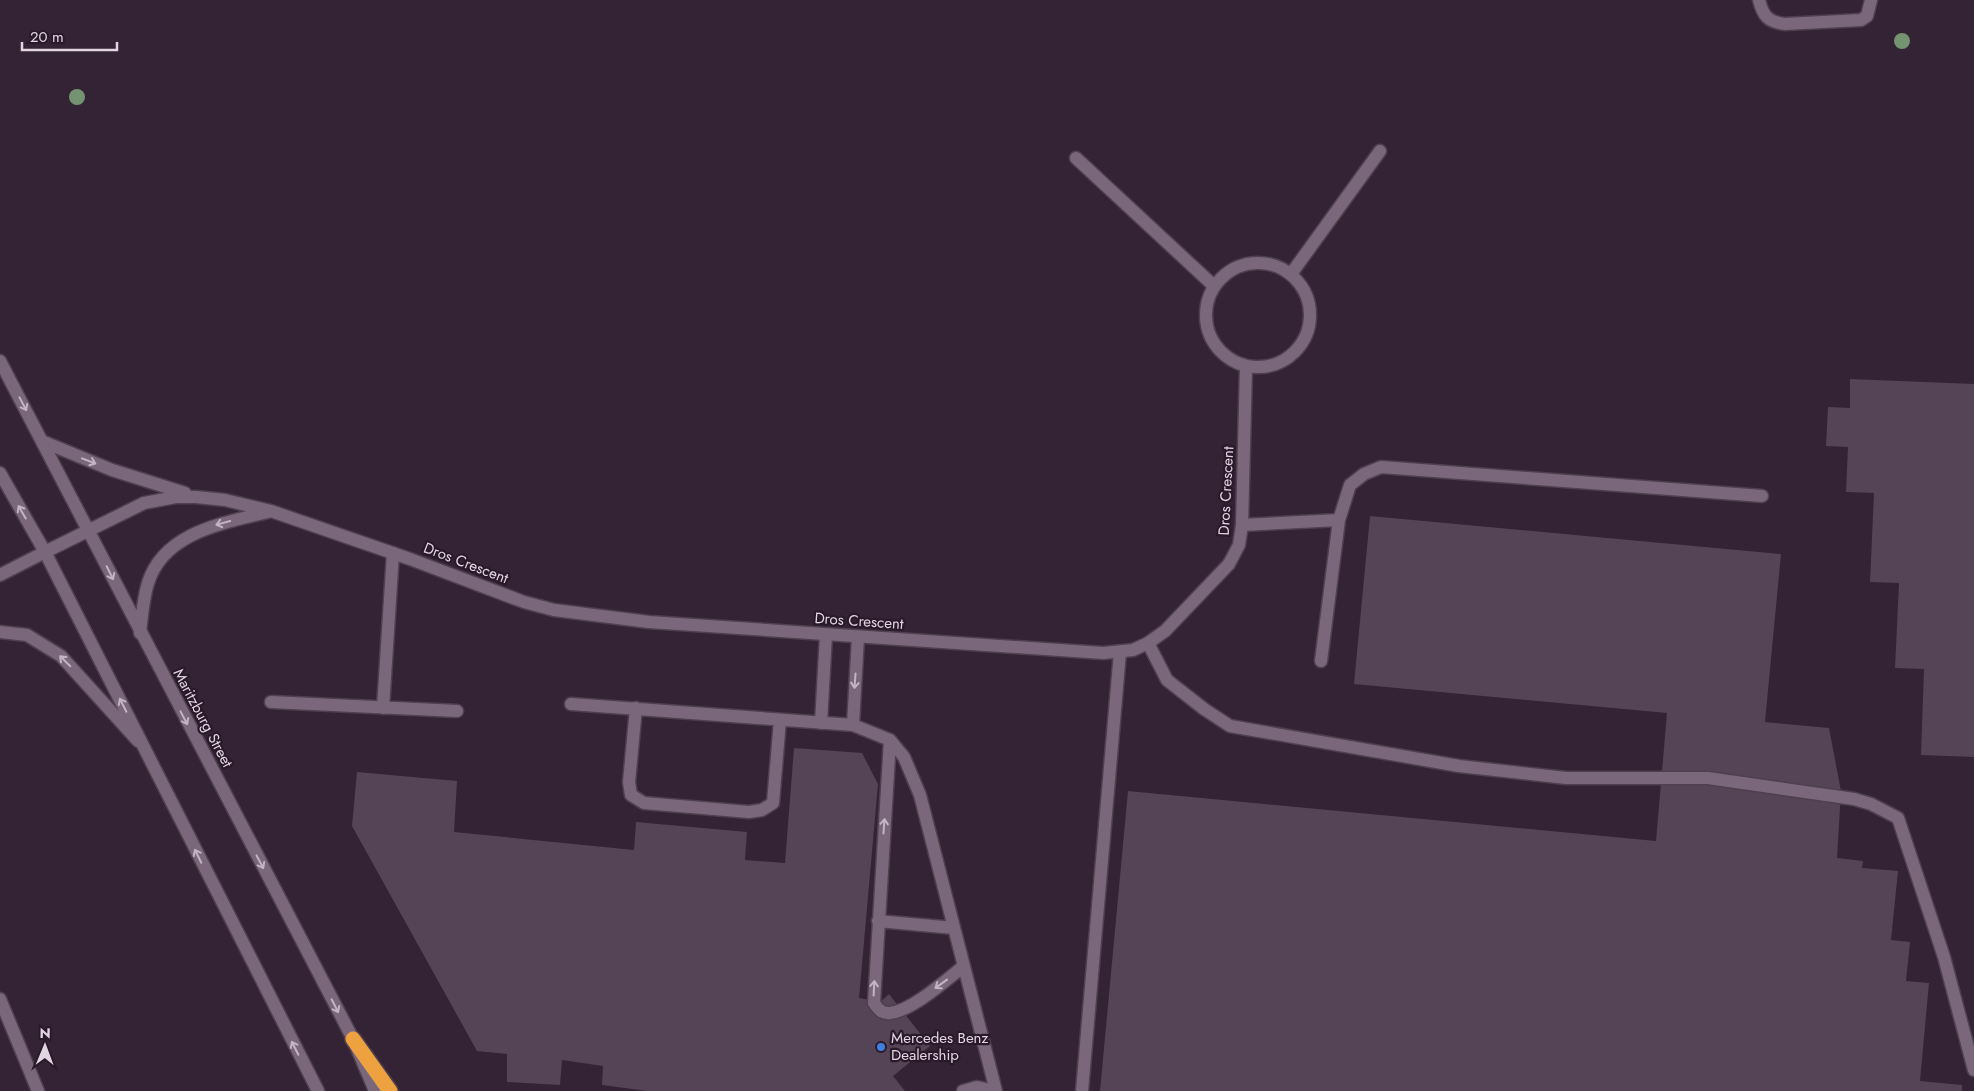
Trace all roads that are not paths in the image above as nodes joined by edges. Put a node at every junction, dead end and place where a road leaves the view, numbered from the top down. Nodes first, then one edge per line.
1 (1759, 0) edge
2 (1871, 0) edge
3 (1380, 151) dead end
4 (1076, 158) dead end
5 (1291, 274) junction
6 (1214, 286) junction
7 (0, 361) edge
8 (1246, 367) junction
9 (44, 442) junction
10 (0, 473) edge
11 (1762, 496) dead end
12 (196, 497) junction
13 (271, 512) junction
14 (1339, 520) junction
15 (1242, 525) junction
16 (89, 529) junction
17 (45, 552) junction
18 (393, 553) junction
19 (0, 575) edge
20 (0, 632) edge
21 (140, 633) junction
22 (826, 635) junction
23 (858, 637) junction
24 (1148, 644) junction
25 (1120, 652) junction
26 (1321, 661) dead end
27 (271, 702) dead end
28 (570, 704) dead end
29 (383, 708) junction
30 (636, 708) junction
31 (457, 711) dead end
32 (780, 720) junction
33 (821, 723) junction
34 (853, 725) junction
35 (890, 740) junction
36 (145, 748) junction
37 (878, 921) junction
38 (954, 928) junction
39 (964, 966) junction
40 (0, 999) edge
41 (353, 1039) junction
42 (1974, 1070) edge
43 (38, 1091) edge
44 (318, 1091) edge
45 (375, 1091) edge
46 (390, 1091) edge
47 (963, 1091) edge
48 (996, 1091) edge
49 (1082, 1091) edge

1 - 2 street
3 - 5 street
4 - 6 street
5 - 6 street
5 - 8 street
6 - 8 street
7 -> 9 street, Maritzburg Street
8 - 15 street, Dros Crescent
9 -> 12 street, Dros Crescent
9 - 16 street, Maritzburg Street
17 -> 10 street
11 - 14 street
12 - 13 street, Dros Crescent
12 - 16 street, Dros Crescent
13 - 18 street, Dros Crescent
13 -> 21 street
14 - 15 street
14 - 26 street
15 - 24 street, Dros Crescent
16 - 17 street, Dros Crescent
16 -> 21 street, Maritzburg Street
17 - 19 street, Dros Crescent
36 -> 17 street
18 - 22 street, Dros Crescent
18 - 29 street
36 -> 20 street
21 -> 41 street, Maritzburg Street
22 - 23 street, Dros Crescent
22 - 33 street
23 - 25 street, Dros Crescent
23 -> 34 street
24 - 25 street, Dros Crescent
24 - 42 street
25 - 49 street
27 - 29 street
28 - 30 street
29 - 31 street
30 - 32 street
30 - 32 street
32 - 33 street
33 - 34 street
34 - 35 street
37 -> 35 street
35 - 38 street
44 -> 36 street
37 - 38 street
39 -> 37 street
38 - 39 street
39 - 48 street
40 - 43 street
41 - 45 street, Maritzburg Street
41 - 46 highway
47 - 48 street

